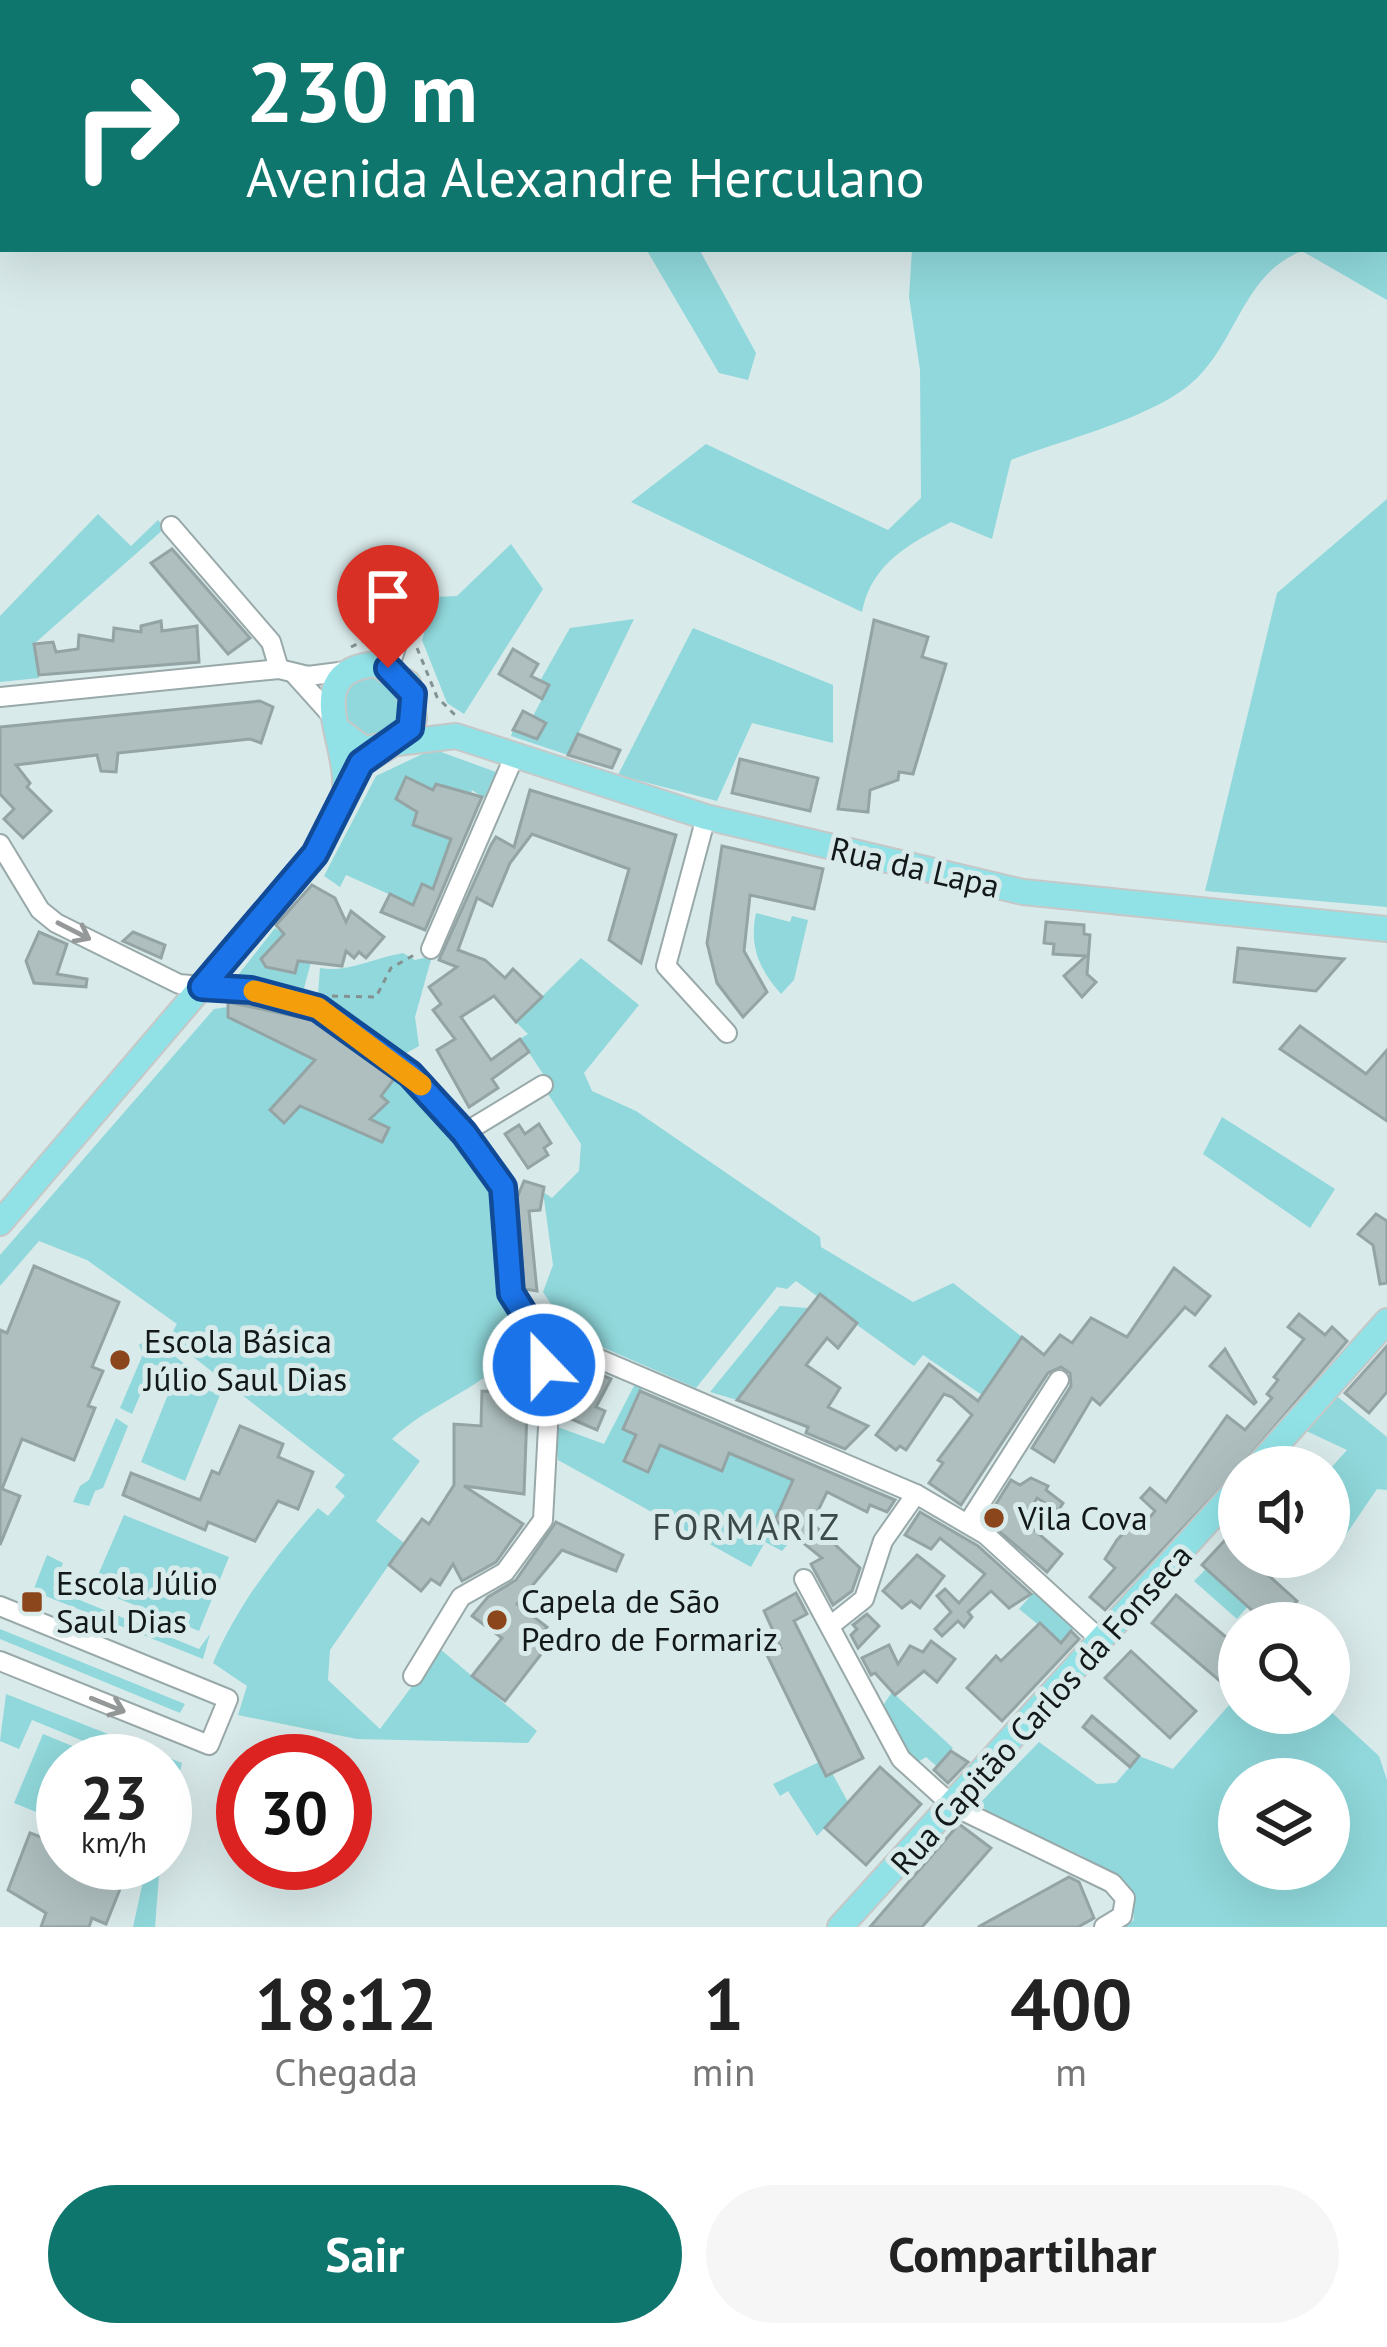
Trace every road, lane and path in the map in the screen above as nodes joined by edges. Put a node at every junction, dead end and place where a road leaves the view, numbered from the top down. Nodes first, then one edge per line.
1 (171, 526) dead end
2 (394, 619) joint
3 (415, 642) dead end
4 (348, 660) junction
5 (388, 668) junction
6 (287, 672) junction
7 (413, 694) junction
8 (0, 697) edge
9 (333, 722) junction
10 (462, 729) junction
11 (392, 745) junction
12 (514, 757) junction
13 (345, 785) junction
14 (706, 817) junction
15 (0, 844) edge
16 (1387, 929) edge
17 (430, 949) joint
18 (202, 987) junction
19 (318, 1008) junction
20 (727, 1033) dead end
21 (543, 1085) dead end
22 (464, 1133) junction
23 (0, 1223) edge
24 (1387, 1321) edge
25 (536, 1332) junction
26 (571, 1347) junction
27 (544, 1365) junction
28 (1059, 1380) dead end
29 (1276, 1446) edge
30 (916, 1494) junction
31 (1218, 1511) edge
32 (968, 1523) junction
33 (804, 1579) dead end
34 (0, 1606) edge
35 (830, 1626) junction
36 (1102, 1641) junction
37 (0, 1660) edge
38 (413, 1676) dead end
39 (953, 1806) junction
40 (840, 1927) edge
41 (1104, 1927) edge

1 - 6 street
2 - 4 path
2 - 5 street
3 - 10 path
4 - 5 main road
4 - 6 street
4 - 9 main road
5 - 7 main road
6 - 8 street
6 - 9 street
7 - 10 main road, Rua da Lapa
7 - 11 main road
9 - 11 main road
9 - 13 main road
10 - 11 main road, Rua da Lapa
10 - 12 main road, Rua da Lapa
11 - 13 main road
12 - 14 main road, Rua da Lapa
12 - 17 street
13 - 18 main road
14 - 16 main road, Rua da Lapa
14 - 20 street
15 -> 18 street
17 - 19 path
18 - 19 street
18 - 23 main road
19 - 22 street
21 - 22 street
22 - 25 street
24 - 29 main road
25 - 26 street
25 - 27 street
26 - 27 street
26 - 30 street
27 - 38 street
28 - 32 street
30 - 32 street
30 - 35 street
31 - 36 main road, Rua Capitão Carlos da Fonseca
32 - 36 street
33 - 35 street
37 -> 34 street
35 - 39 street
36 - 39 main road, Rua Capitão Carlos da Fonseca
39 - 40 main road, Rua Capitão Carlos da Fonseca
39 - 41 street

